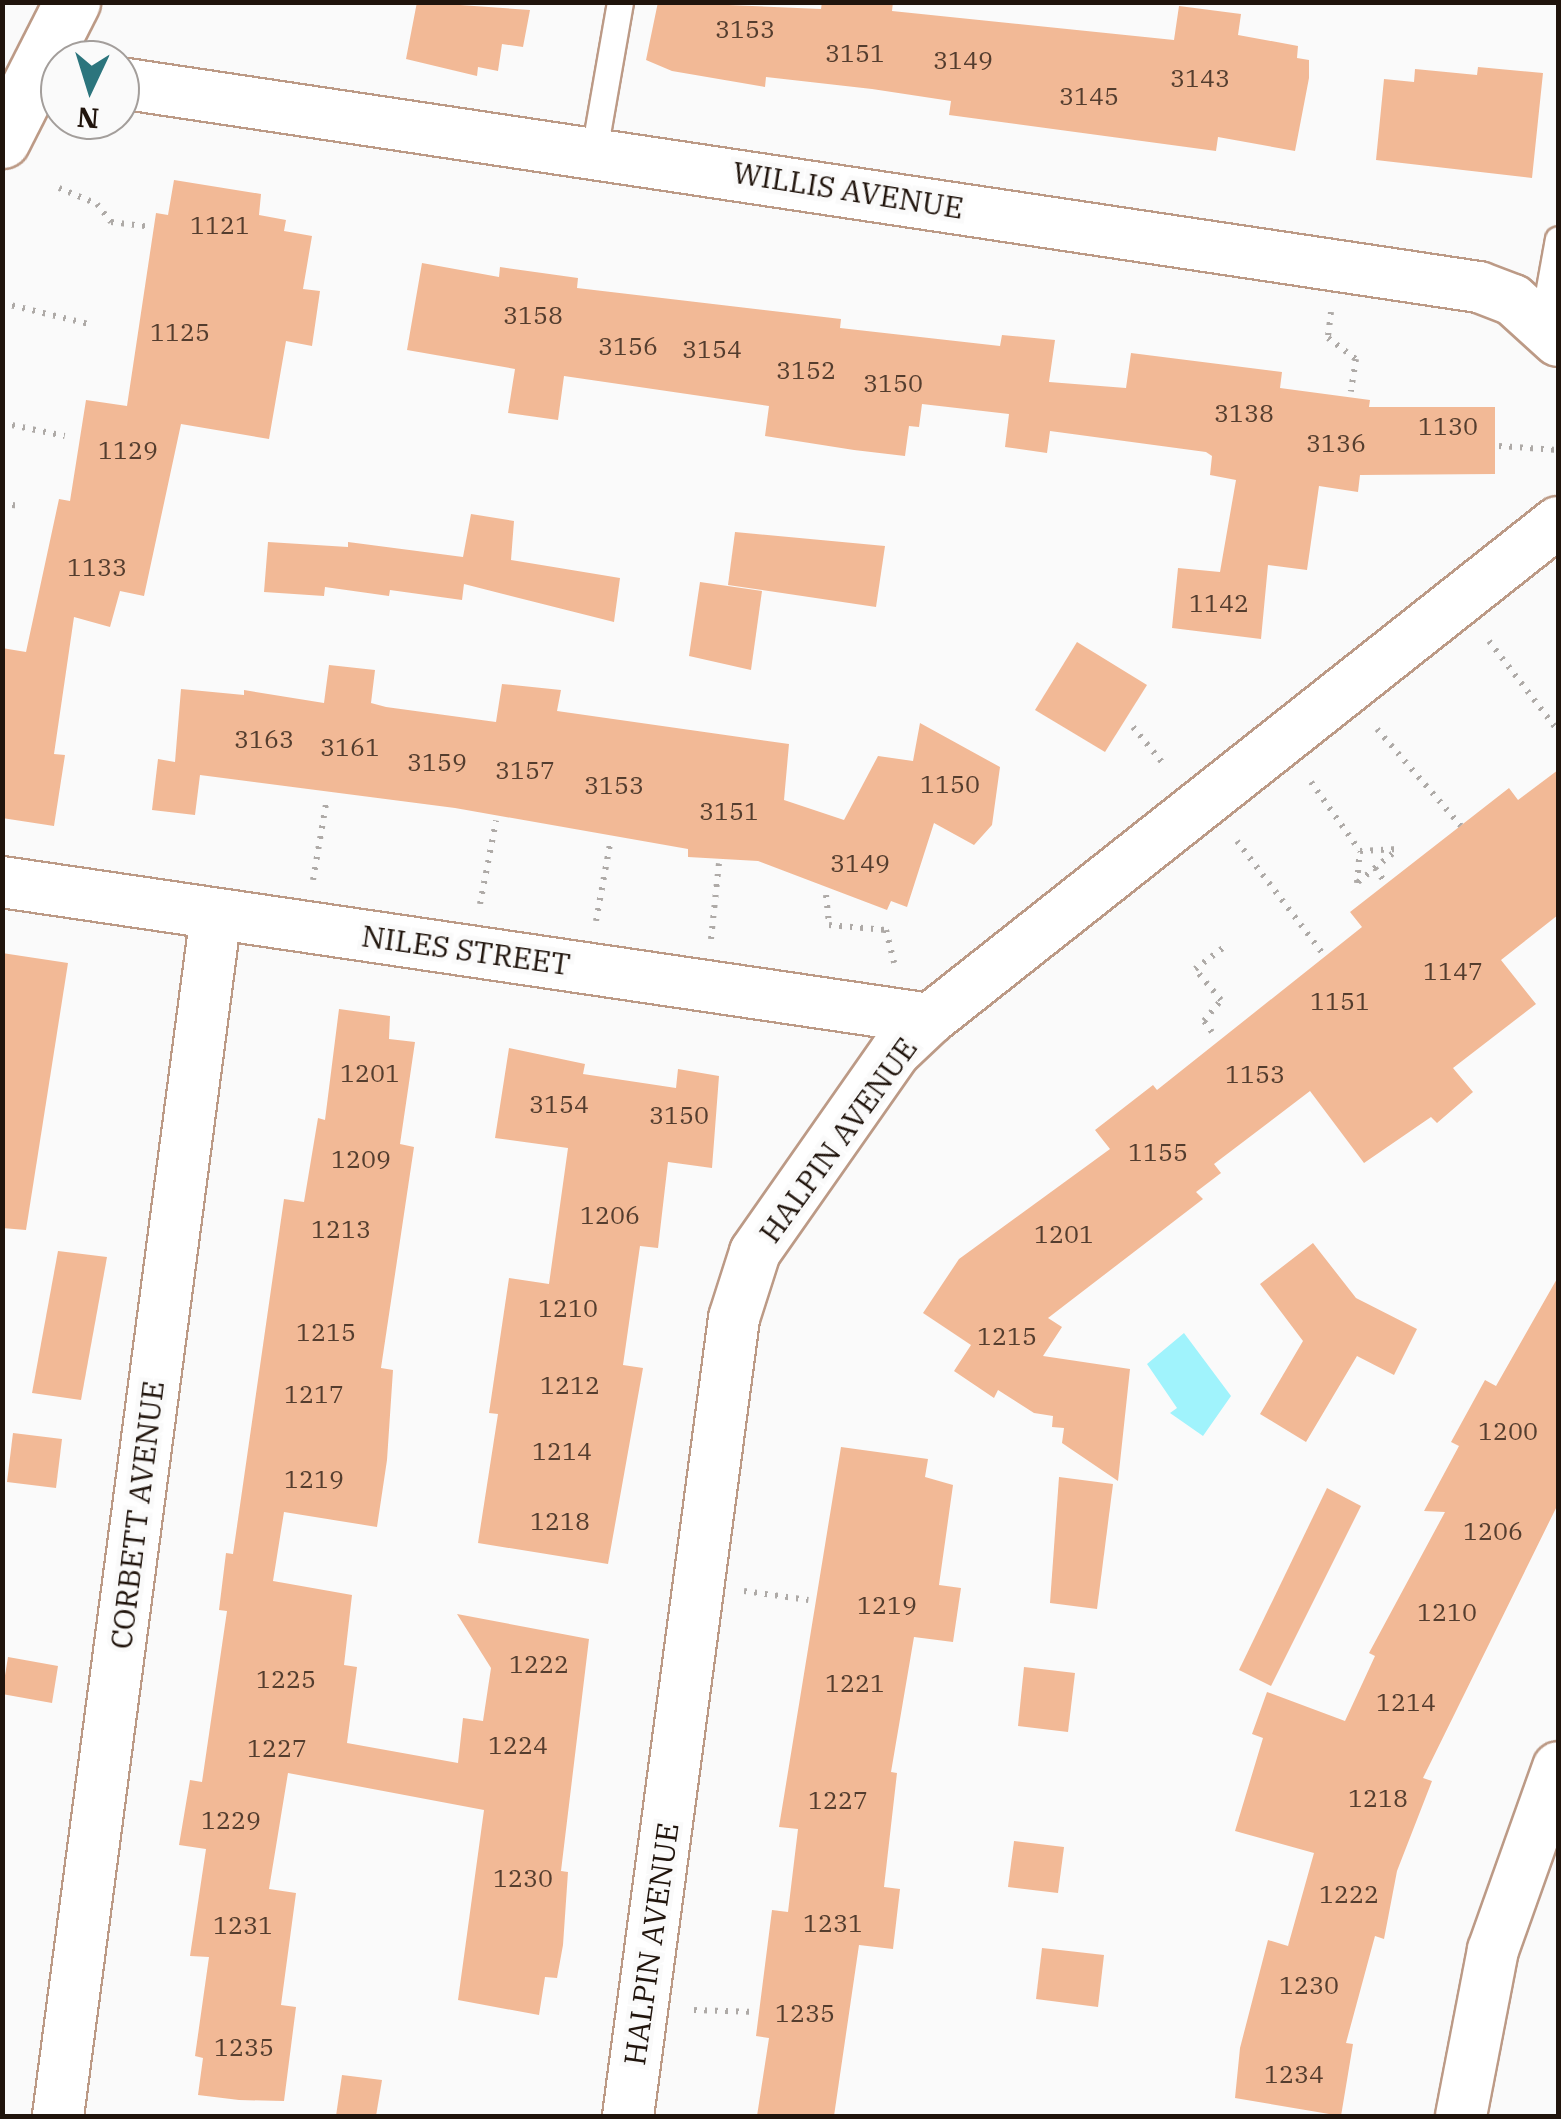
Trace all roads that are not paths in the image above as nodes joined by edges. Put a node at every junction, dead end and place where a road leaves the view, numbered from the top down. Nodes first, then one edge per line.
1 (72, 2) edge
2 (620, 2) edge
3 (59, 40) edge
4 (40, 82) edge
5 (140, 85) edge
6 (2, 140) edge
7 (594, 151) junction
8 (1558, 239) edge
9 (1551, 331) edge
10 (1558, 522) edge
11 (2, 882) edge
12 (216, 914) junction
13 (930, 1018) junction
14 (1558, 1767) edge
15 (58, 2116) edge
16 (628, 2116) edge
17 (1461, 2116) edge

1 - 3 street
2 - 7 lane
4 - 6 street
5 - 7 street, WILLIS AVENUE
7 - 9 street, WILLIS AVENUE
8 - 9 lane
10 - 13 street, HALPIN AVENUE
11 - 12 street, NILES STREET
12 - 13 street, NILES STREET
12 - 15 street, CORBETT AVENUE
13 - 16 street, HALPIN AVENUE
14 - 17 street

